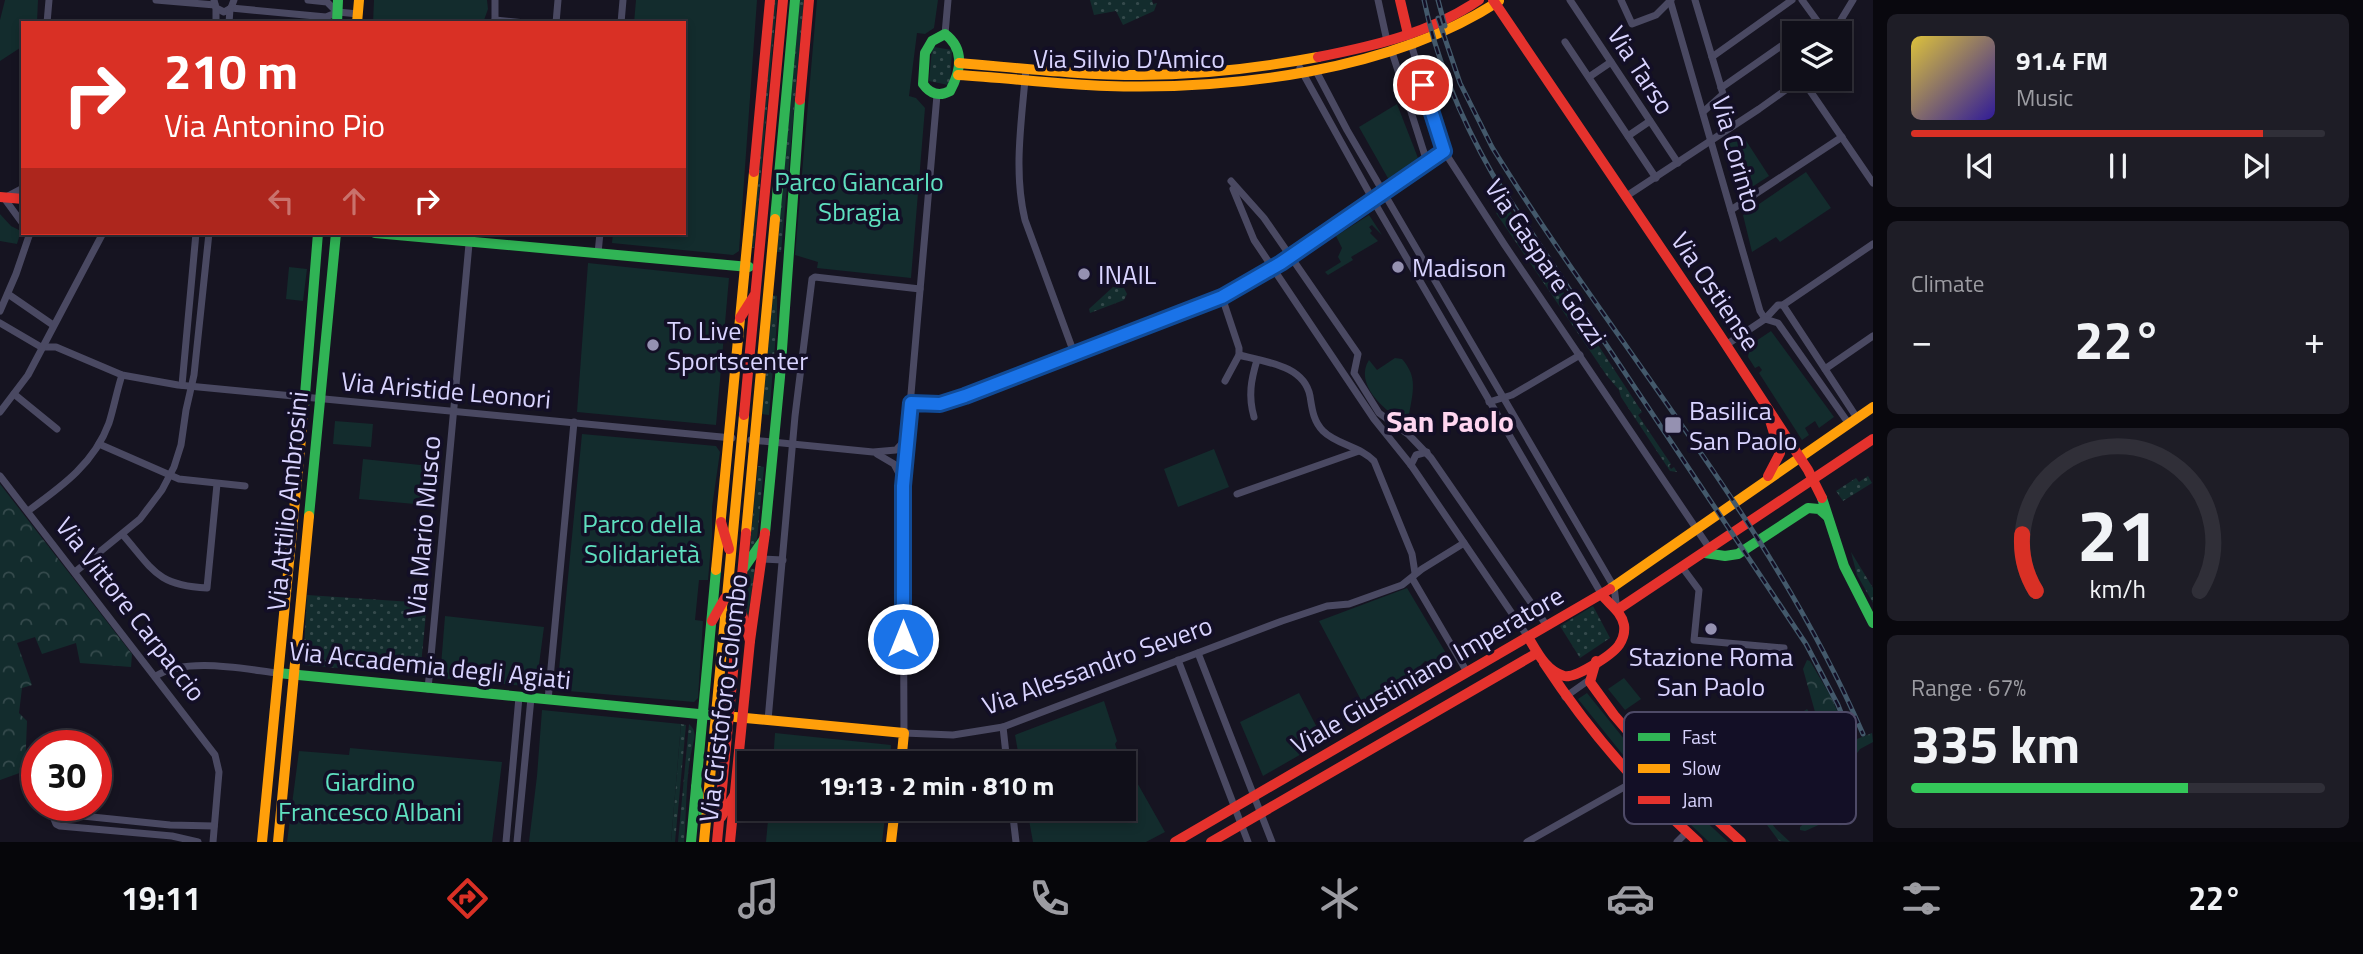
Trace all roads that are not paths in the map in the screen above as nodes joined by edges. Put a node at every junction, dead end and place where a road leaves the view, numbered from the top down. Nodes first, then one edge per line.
1 (49, 0) edge
2 (156, 0) edge
3 (234, 0) edge
4 (308, 0) edge
5 (338, 0) edge
6 (359, 0) edge
7 (495, 0) edge
8 (558, 0) edge
9 (623, 0) edge
10 (770, 0) edge
11 (783, 0) edge
12 (795, 0) edge
13 (809, 0) edge
14 (948, 0) edge
15 (1378, 0) edge
16 (1400, 0) edge
17 (1479, 0) edge
18 (1570, 0) edge
19 (1621, 0) edge
20 (1670, 0) edge
21 (1695, 0) edge
22 (1792, 0) edge
23 (1802, 0) edge
24 (1853, 0) edge
25 (1496, 1) edge
26 (215, 4) edge
27 (230, 9) junction
28 (337, 17) edge
29 (357, 18) edge
30 (47, 21) edge
31 (229, 21) edge
32 (495, 21) edge
33 (556, 21) edge
34 (621, 21) edge
35 (1817, 21) edge
36 (1840, 21) edge
37 (945, 34) junction
38 (1410, 40) junction
39 (1565, 42) dead end
40 (1782, 45) edge
41 (1389, 47) junction
42 (1712, 57) junction
43 (1611, 62) junction
44 (959, 63) junction
45 (1299, 66) junction
46 (1026, 68) junction
47 (1315, 69) junction
48 (958, 75) junction
49 (1589, 77) junction
50 (1026, 81) junction
51 (1721, 88) junction
52 (1784, 91) edge
53 (1809, 91) edge
54 (937, 95) junction
55 (1703, 112) junction
56 (1650, 121) junction
57 (1347, 130) junction
58 (1337, 136) junction
59 (1628, 136) junction
60 (1842, 137) junction
61 (1711, 141) junction
62 (1444, 151) junction
63 (1427, 162) junction
64 (1678, 163) junction
65 (1656, 178) junction
66 (1873, 183) edge
67 (21, 188) edge
68 (1384, 192) junction
69 (2, 197) edge
70 (1625, 197) junction
71 (21, 199) edge
72 (1373, 200) junction
73 (1393, 206) junction
74 (1731, 210) junction
75 (1380, 212) junction
76 (21, 221) edge
77 (27, 235) edge
78 (102, 235) edge
79 (197, 235) edge
80 (209, 235) edge
81 (318, 235) edge
82 (336, 235) edge
83 (422, 235) edge
84 (600, 235) edge
85 (470, 237) edge
86 (1873, 244) edge
87 (598, 253) junction
88 (1291, 256) junction
89 (745, 267) junction
90 (758, 268) junction
91 (1273, 268) junction
92 (770, 271) junction
93 (787, 279) junction
94 (920, 289) junction
95 (756, 292) junction
96 (8, 294) junction
97 (1222, 297) junction
98 (1783, 306) junction
99 (0, 311) edge
100 (740, 318) junction
101 (1765, 318) junction
102 (0, 323) edge
103 (52, 325) junction
104 (1873, 336) edge
105 (1726, 345) junction
106 (41, 347) junction
107 (1074, 354) junction
108 (1239, 355) junction
109 (1580, 355) junction
110 (1261, 361) junction
111 (1825, 369) junction
112 (183, 373) junction
113 (122, 374) junction
114 (194, 374) junction
115 (1226, 381) dead end
116 (182, 385) junction
117 (192, 386) junction
118 (14, 394) junction
119 (304, 398) junction
120 (320, 399) junction
121 (1505, 401) junction
122 (1489, 402) junction
123 (911, 403) junction
124 (1873, 407) edge
125 (1767, 408) junction
126 (1495, 411) junction
127 (0, 412) edge
128 (455, 412) junction
129 (1254, 417) dead end
130 (1853, 421) junction
131 (574, 422) junction
132 (57, 429) dead end
133 (907, 436) junction
134 (729, 438) junction
135 (1873, 439) edge
136 (748, 440) junction
137 (773, 442) junction
138 (1415, 442) junction
139 (99, 444) junction
140 (793, 444) junction
141 (1360, 451) junction
142 (873, 452) junction
143 (1402, 452) junction
144 (1427, 453) junction
145 (1800, 458) junction
146 (1411, 465) junction
147 (0, 476) edge
148 (170, 476) junction
149 (1814, 480) junction
150 (1765, 481) junction
151 (217, 484) junction
152 (245, 486) dead end
153 (903, 486) junction
154 (1237, 494) dead end
155 (28, 511) junction
156 (1827, 516) junction
157 (721, 522) junction
158 (1697, 530) junction
159 (123, 536) junction
160 (764, 539) junction
161 (1464, 543) junction
162 (1707, 551) junction
163 (731, 554) junction
164 (762, 559) junction
165 (783, 560) junction
166 (1682, 567) junction
167 (742, 571) junction
168 (1605, 571) junction
169 (75, 572) junction
170 (1414, 576) junction
171 (1592, 578) junction
172 (1614, 587) junction
173 (728, 592) junction
174 (1602, 595) junction
175 (739, 604) junction
176 (1534, 610) junction
177 (1618, 610) junction
178 (712, 621) junction
179 (1518, 621) junction
180 (1873, 623) edge
181 (1546, 626) junction
182 (1528, 637) junction
183 (750, 641) junction
184 (1784, 648) dead end
185 (1198, 653) junction
186 (1537, 653) junction
187 (1178, 660) junction
188 (1596, 661) junction
189 (1544, 663) junction
190 (1467, 672) junction
191 (278, 673) junction
192 (293, 675) junction
193 (156, 676) junction
194 (1589, 680) junction
195 (428, 689) junction
196 (519, 697) junction
197 (1565, 697) junction
198 (531, 698) junction
199 (548, 700) junction
200 (703, 714) junction
201 (716, 715) junction
202 (728, 716) junction
203 (742, 718) junction
204 (768, 720) junction
205 (1003, 727) junction
206 (1624, 727) edge
207 (904, 733) junction
208 (902, 751) edge
209 (1005, 751) edge
210 (1624, 769) edge
211 (269, 772) junction
212 (285, 773) junction
213 (1624, 787) edge
214 (696, 788) junction
215 (1255, 795) junction
216 (734, 796) junction
217 (1236, 807) junction
218 (1262, 814) junction
219 (719, 820) junction
220 (123, 821) junction
221 (706, 821) junction
222 (893, 821) edge
223 (1014, 821) edge
224 (1679, 824) edge
225 (1721, 824) edge
226 (1242, 825) junction
227 (214, 826) junction
228 (507, 830) junction
229 (121, 831) junction
230 (518, 831) junction
231 (1687, 832) junction
232 (195, 841) edge
233 (213, 842) edge
234 (262, 842) edge
235 (278, 842) edge
236 (506, 842) edge
237 (517, 842) edge
238 (691, 842) edge
239 (704, 842) edge
240 (717, 842) edge
241 (730, 842) edge
242 (891, 842) edge
243 (1016, 842) edge
244 (1175, 842) edge
245 (1211, 842) edge
246 (1248, 842) edge
247 (1272, 842) edge
248 (1527, 842) edge
249 (1677, 842) edge
250 (1698, 842) edge
251 (1741, 842) edge

1 - 30 street
2 - 26 street
3 - 27 street
4 - 28 street
5 - 28 street
6 - 29 street
7 - 32 street
8 - 33 street
9 - 34 street
10 - 89 street, Via Cristoforo Colombo
11 - 90 street, Via Cristoforo Colombo
12 - 92 street, Via Cristoforo Colombo
13 - 93 street, Via Cristoforo Colombo
14 - 37 street
15 - 41 street
16 - 38 street, Via Gaspare Gozzi
17 - 38 street, Via Silvio D'Amico
18 - 43 street, Via Tarso
19 - 20 street
20 - 55 street, Via Corinto
21 - 42 street
22 - 42 street
23 - 35 street
24 - 36 street
25 - 38 street, Via Silvio D'Amico
25 - 70 street, Via Ostiense
26 - 27 street
27 - 28 street
27 - 31 street
28 - 29 street
37 - 44 street
37 - 54 street
38 - 41 street, Via Silvio D'Amico
38 - 62 street, Via Gaspare Gozzi
39 - 49 street
40 - 51 street
41 - 45 street, Via Silvio D'Amico
41 - 47 street, Via Silvio D'Amico
41 - 63 street
42 - 51 street
43 - 49 street
43 - 56 street, Via Tarso
44 - 46 street, Via Silvio D'Amico
44 - 48 street
45 - 46 street, Via Silvio D'Amico
45 - 47 street, Via Silvio D'Amico
45 - 50 street, Via Silvio D'Amico
45 - 58 street
46 - 50 street
47 - 57 street
48 - 50 street, Via Silvio D'Amico
48 - 54 street
49 - 59 street
50 - 107 street
51 - 55 street
52 - 61 street
53 - 60 street
54 - 94 street
55 - 61 street, Via Corinto
56 - 59 street
56 - 64 street, Via Tarso
57 - 58 street
57 - 68 street
58 - 72 street
59 - 65 street
60 - 66 street
60 - 74 street
61 - 64 street
61 - 74 street, Via Corinto
62 - 63 street
62 - 109 street, Via Gaspare Gozzi
63 - 68 street
64 - 65 street
65 - 70 street
67 - 69 street
68 - 72 street
68 - 73 street
69 - 71 street
69 - 76 street
70 - 105 street, Via Ostiense
72 - 75 street
72 - 88 street
73 - 75 street
73 - 121 street
74 - 101 street, Via Corinto
75 - 122 street
77 - 96 street
78 - 103 street
79 - 112 street
80 - 114 street
81 - 119 street, Via Attilio Ambrosini
82 - 120 street, Via Attilio Ambrosini
83 - 85 street
84 - 87 street
85 - 87 street
85 - 128 street, Via Mario Musco
86 - 98 street
87 - 89 street
88 - 91 street
88 - 91 street
88 - 138 street
89 - 90 street
89 - 100 street, Via Cristoforo Colombo
90 - 92 street
90 - 95 street, Via Cristoforo Colombo
91 - 97 street
91 - 143 street
92 - 93 street
92 - 136 street, Via Cristoforo Colombo
93 - 137 street, Via Cristoforo Colombo
94 - 123 street
94 - 140 street, Via Cristoforo Colombo
95 - 100 street
95 - 136 street, Via Cristoforo Colombo
96 - 99 street
96 - 103 street
97 - 107 street
97 - 108 street
98 - 101 street
98 - 111 street
100 - 134 street, Via Cristoforo Colombo
101 - 105 street
101 - 130 street
102 - 106 street, Via Aristide Leonori
103 - 106 street
104 - 111 street
105 - 125 street, Via Ostiense
106 - 113 street, Via Aristide Leonori
106 - 118 street
107 - 123 street
108 - 110 street
108 - 115 street
109 - 121 street
109 - 158 street, Via Gaspare Gozzi
110 - 129 street
110 - 141 street
111 - 130 street
112 - 114 street
112 - 116 street
113 - 116 street, Via Aristide Leonori
113 - 139 street
114 - 117 street
116 - 117 street, Via Aristide Leonori
117 - 119 street, Via Aristide Leonori
117 - 148 street
118 - 127 street
118 - 132 street
119 - 120 street, Via Aristide Leonori
119 - 191 street, Via Attilio Ambrosini
120 - 128 street, Via Aristide Leonori
120 - 192 street, Via Attilio Ambrosini
121 - 122 street
121 - 126 street
121 - 168 street
122 - 126 street
123 - 133 street
124 - 130 street, Viale Giustiniano Imperatore
125 - 145 street, Via Ostiense
125 - 150 street
126 - 171 street
128 - 131 street, Via Aristide Leonori
128 - 195 street, Via Mario Musco
130 - 145 street, Viale Giustiniano Imperatore
131 - 134 street, Via Aristide Leonori
131 - 199 street
133 - 142 street
133 - 153 street
134 - 136 street
134 - 157 street, Via Cristoforo Colombo
135 - 149 street
136 - 137 street
136 - 163 street, Via Cristoforo Colombo
136 - 167 street, Via Cristoforo Colombo
137 - 140 street
137 - 160 street, Via Cristoforo Colombo
138 - 143 street
138 - 144 street
139 - 148 street
139 - 155 street
140 - 142 street
140 - 165 street, Via Cristoforo Colombo
141 - 154 street
141 - 170 street
142 - 153 street
143 - 146 street
144 - 146 street
144 - 176 street
145 - 149 street, Via Ostiense
145 - 150 street, Viale Giustiniano Imperatore
146 - 161 street
147 - 155 street, Via Vittore Carpaccio
148 - 151 street
148 - 159 street
149 - 156 street, Via Ostiense
149 - 162 street
150 - 158 street, Viale Giustiniano Imperatore
151 - 152 street
151 - 159 street
153 - 207 street
155 - 169 street, Via Vittore Carpaccio
156 - 162 street
156 - 180 street, Via Ostiense
157 - 163 street
157 - 178 street, Via Cristoforo Colombo
158 - 162 street
158 - 172 street, Viale Giustiniano Imperatore
159 - 169 street
160 - 164 street, Via Cristoforo Colombo
160 - 167 street
161 - 170 street, Via Alessandro Severo
161 - 179 street
162 - 166 street
163 - 173 street, Via Cristoforo Colombo
164 - 165 street, Via Cristoforo Colombo
164 - 183 street, Via Cristoforo Colombo
165 - 204 street, Via Cristoforo Colombo
166 - 177 street
166 - 184 street
167 - 175 street, Via Cristoforo Colombo
168 - 171 street
168 - 172 street
169 - 193 street, Via Vittore Carpaccio
170 - 185 street, Via Alessandro Severo
170 - 190 street
171 - 174 street
172 - 174 street, Viale Giustiniano Imperatore
172 - 177 street
173 - 178 street
173 - 201 street, Via Cristoforo Colombo
174 - 177 street
174 - 181 street, Viale Giustiniano Imperatore
175 - 183 street
175 - 202 street, Via Cristoforo Colombo
176 - 179 street
176 - 181 street
177 - 188 street
178 - 200 street, Via Cristoforo Colombo
179 - 182 street
181 - 182 street, Viale Giustiniano Imperatore
182 - 186 street
182 - 190 street, Viale Giustiniano Imperatore
183 - 203 street, Via Cristoforo Colombo
185 - 187 street, Via Alessandro Severo
185 - 215 street
186 - 189 street
186 - 218 street, Viale Giustiniano Imperatore
187 - 205 street, Via Alessandro Severo
187 - 217 street
188 - 189 street
188 - 194 street
189 - 197 street
190 - 215 street, Viale Giustiniano Imperatore
191 - 192 street, Via Accademia degli Agiati
191 - 193 street, Via Accademia degli Agiati
191 - 211 street, Via Attilio Ambrosini
192 - 195 street, Via Accademia degli Agiati
192 - 212 street, Via Attilio Ambrosini
193 - 227 street, Via Vittore Carpaccio
194 - 197 street
194 - 206 street
195 - 196 street, Via Accademia degli Agiati
196 - 198 street, Via Accademia degli Agiati
196 - 228 street
197 - 210 street
198 - 199 street, Via Accademia degli Agiati
198 - 230 street
199 - 200 street, Via Accademia degli Agiati
200 - 201 street, Via Alessandro Severo
200 - 214 street, Via Cristoforo Colombo
201 - 202 street, Via Alessandro Severo
201 - 221 street, Via Cristoforo Colombo
202 - 203 street, Via Alessandro Severo
202 - 219 street, Via Cristoforo Colombo
203 - 204 street, Via Alessandro Severo
203 - 216 street, Via Cristoforo Colombo
204 - 207 street, Via Alessandro Severo
205 - 207 street, Via Alessandro Severo
205 - 209 street
207 - 208 street
211 - 212 street
211 - 234 street, Via Attilio Ambrosini
212 - 235 street, Via Attilio Ambrosini
213 - 248 street
214 - 221 street
214 - 238 street, Via Cristoforo Colombo
215 - 217 street, Viale Giustiniano Imperatore
215 - 218 street
216 - 219 street
216 - 241 street, Via Cristoforo Colombo
217 - 226 street
217 - 244 street, Viale Giustiniano Imperatore
218 - 226 street, Viale Giustiniano Imperatore
218 - 247 street
219 - 240 street, Via Cristoforo Colombo
220 - 227 street
220 - 229 street
220 - 229 street
221 - 239 street, Via Cristoforo Colombo
222 - 242 street
223 - 243 street
224 - 231 street
225 - 251 street
226 - 245 street, Viale Giustiniano Imperatore
226 - 246 street
227 - 233 street
228 - 230 street
228 - 236 street
229 - 232 street
230 - 237 street
231 - 249 street
231 - 250 street

